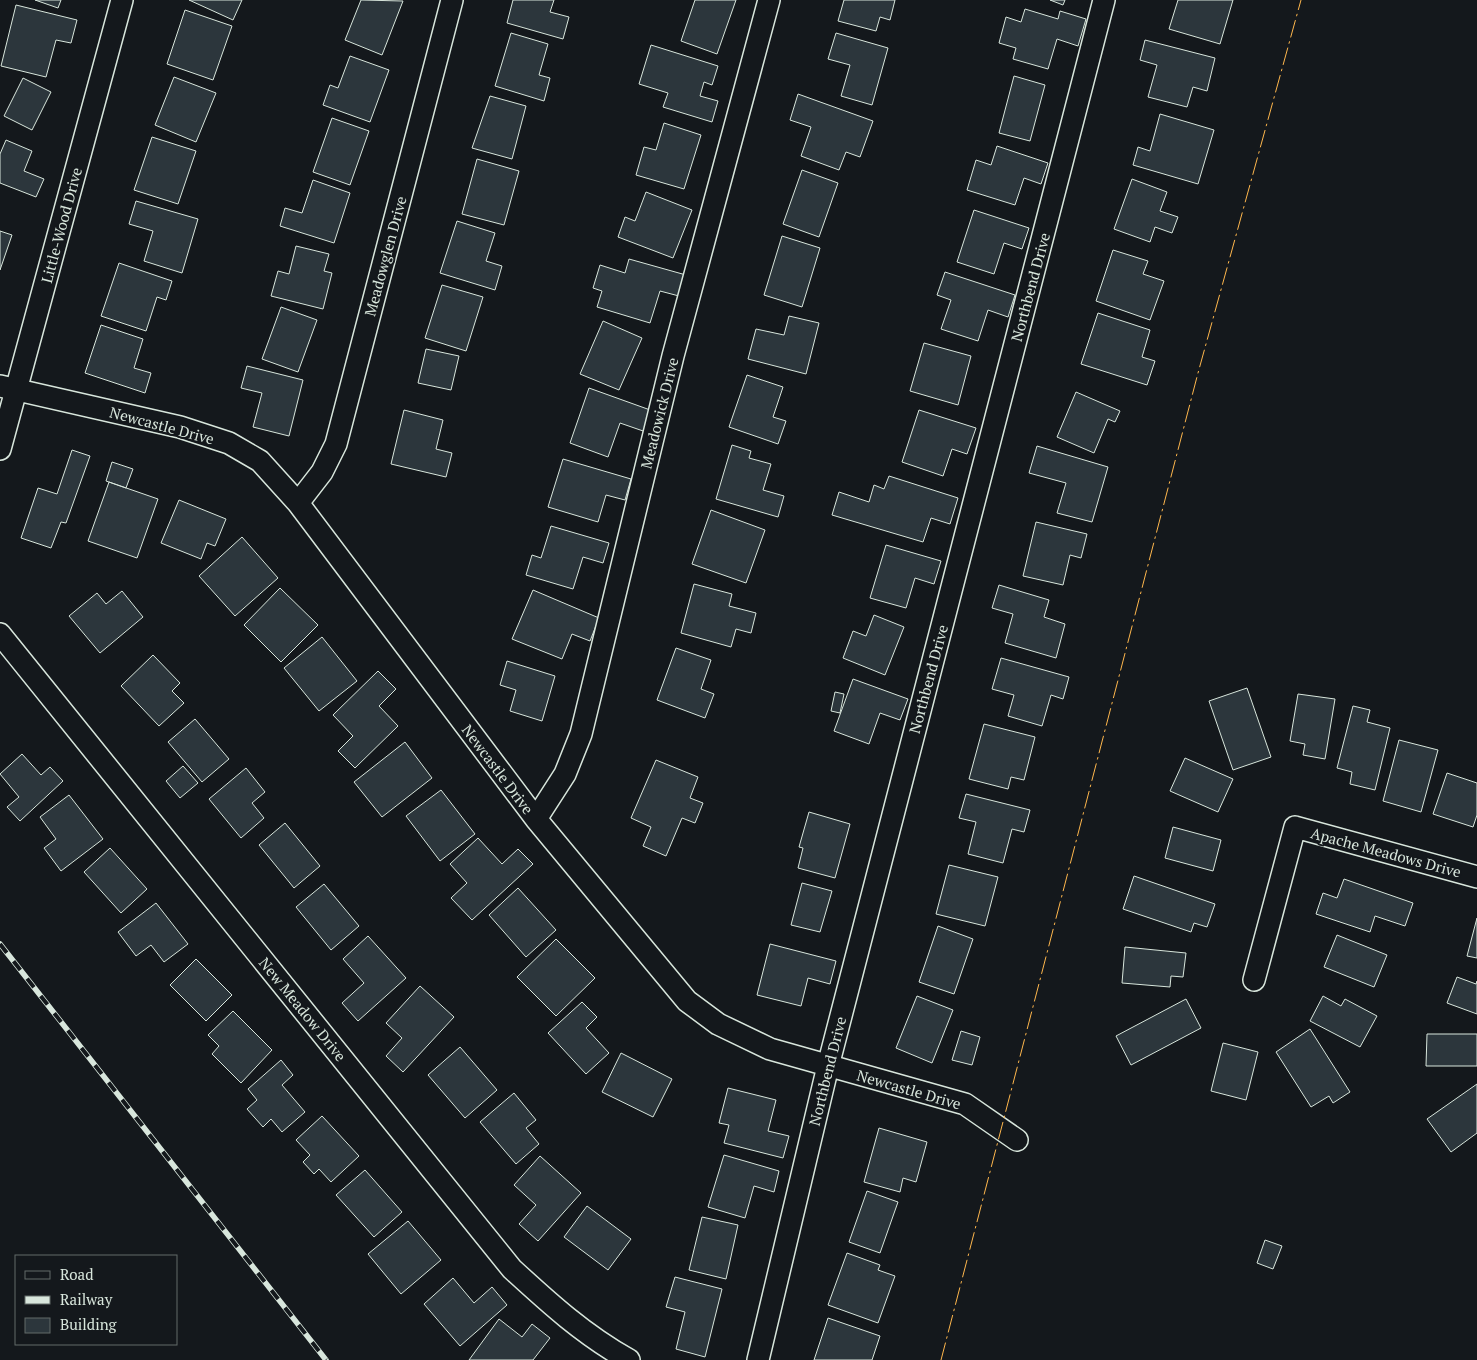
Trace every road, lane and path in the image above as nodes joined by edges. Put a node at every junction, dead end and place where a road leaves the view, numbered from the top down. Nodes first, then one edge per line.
1 (122, 0) edge
2 (452, 0) edge
3 (769, 0) edge
4 (1104, 0) edge
5 (8, 388) edge
6 (0, 450) edge
7 (298, 503) junction
8 (0, 634) edge
9 (536, 819) junction
10 (1477, 877) edge
11 (1254, 980) dead end
12 (828, 1066) junction
13 (1017, 1140) dead end
14 (629, 1360) edge
15 (758, 1360) edge

1 - 5 street, Little-Wood Drive
2 - 7 street, Meadowglen Drive
3 - 9 street, Meadowick Drive
4 - 12 street, Northbend Drive
5 - 6 street, Little-Wood Drive
5 - 7 street, Newcastle Drive
7 - 9 street, Newcastle Drive
8 - 14 street, New Meadow Drive
9 - 12 street, Newcastle Drive
10 - 11 street, Apache Meadows Drive
12 - 13 street, Newcastle Drive
12 - 15 street, Northbend Drive

